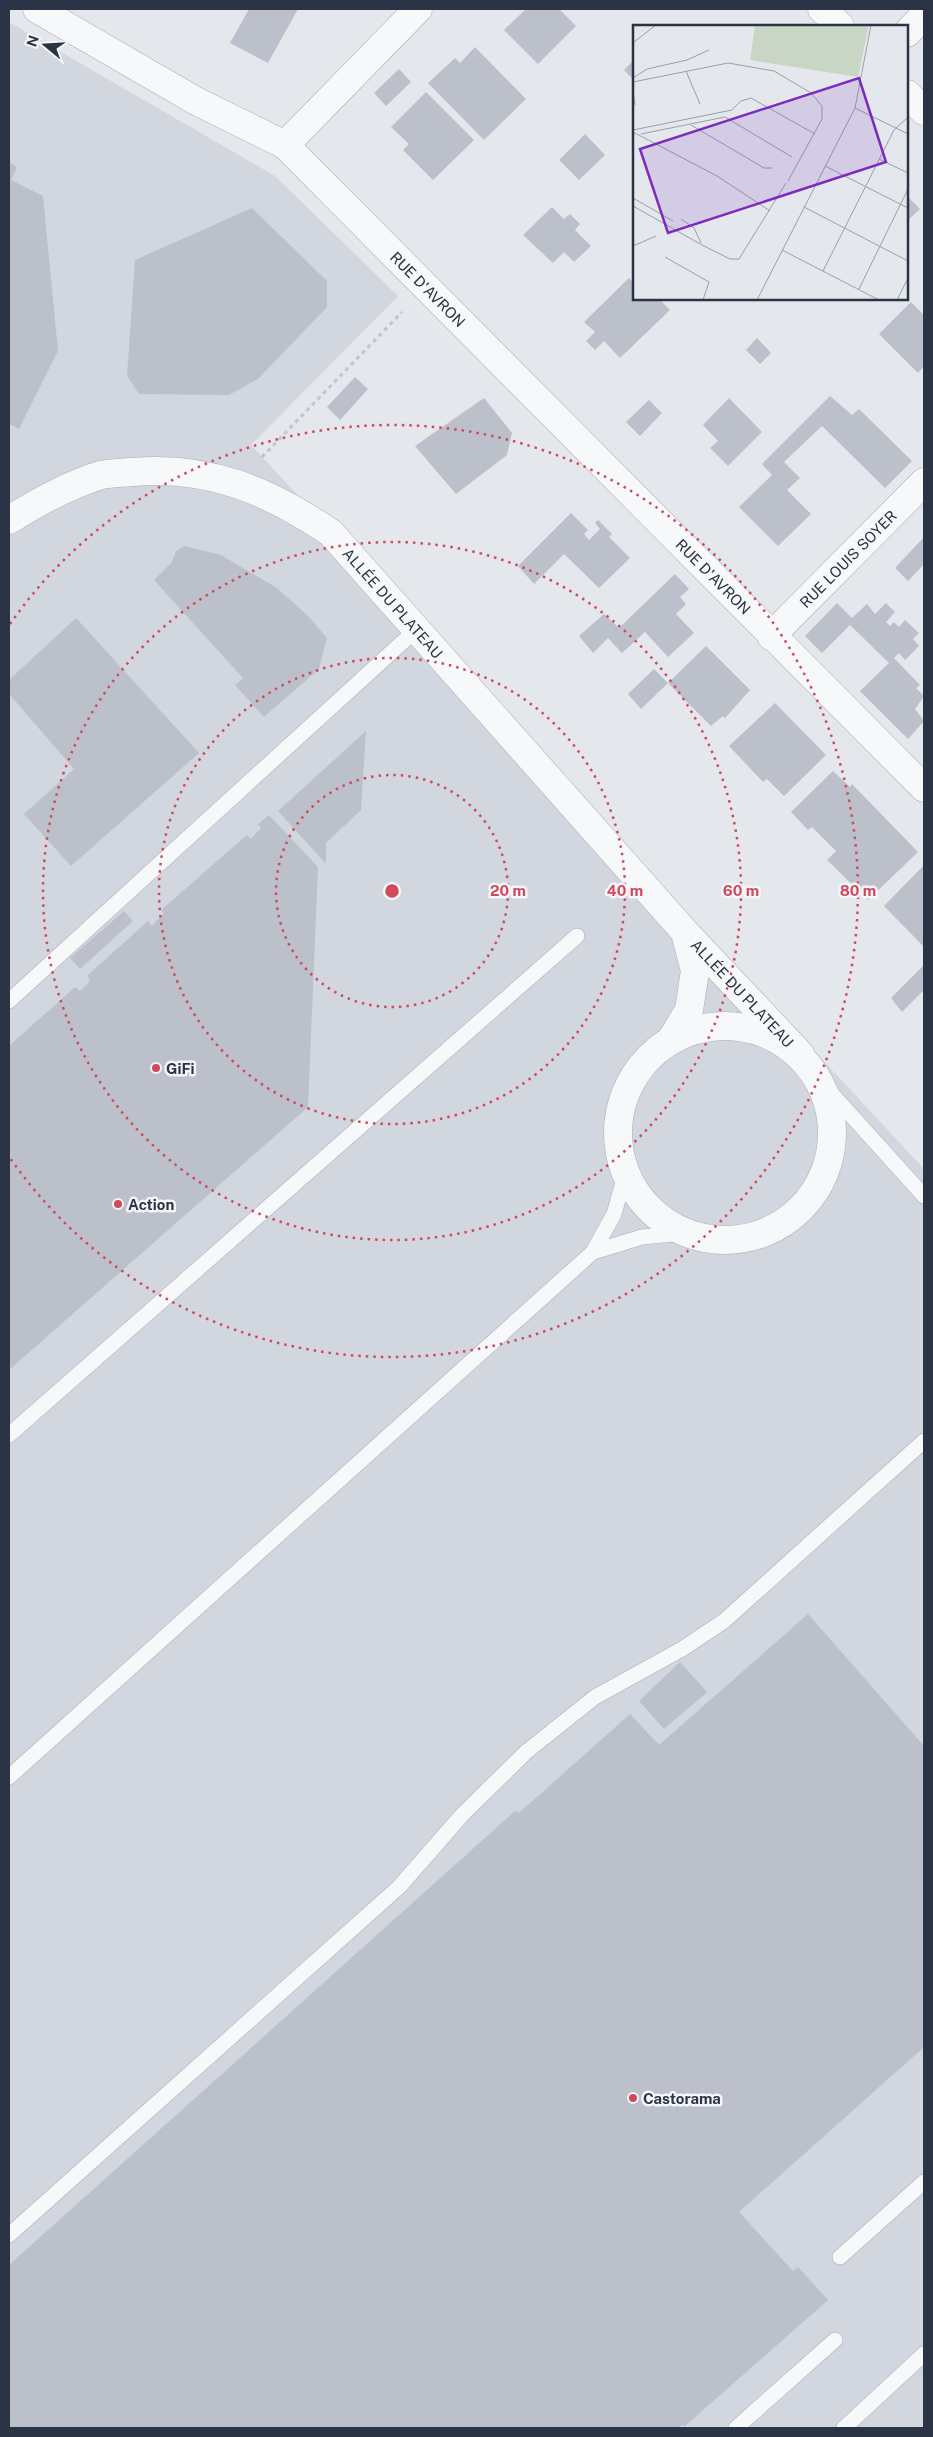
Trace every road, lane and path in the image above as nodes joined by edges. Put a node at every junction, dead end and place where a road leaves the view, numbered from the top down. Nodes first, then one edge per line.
1 (36, 9) edge
2 (418, 9) edge
3 (822, 9) edge
4 (924, 15) edge
5 (839, 25) edge
6 (908, 32) edge
7 (908, 95) edge
8 (924, 111) edge
9 (285, 145) junction
10 (429, 288) junction
11 (924, 482) edge
12 (237, 483) junction
13 (9, 520) edge
14 (418, 628) junction
15 (771, 636) junction
16 (924, 788) edge
17 (685, 932) junction
18 (577, 936) dead end
19 (9, 1001) edge
20 (671, 1040) junction
21 (800, 1054) junction
22 (822, 1083) junction
23 (625, 1175) junction
24 (924, 1196) edge
25 (686, 1234) junction
26 (594, 1252) junction
27 (9, 1436) edge
28 (924, 1441) edge
29 (9, 1777) edge
30 (924, 2182) edge
31 (9, 2235) edge
32 (840, 2257) dead end
33 (835, 2340) dead end
34 (924, 2354) edge
35 (736, 2428) edge
36 (844, 2428) edge

1 - 9 street, RUE D'AVRON
2 - 9 street
3 - 5 street
4 - 6 street
7 - 8 street
9 - 10 street, RUE D'AVRON
10 - 12 path
10 - 15 street, RUE D'AVRON
11 - 15 street, RUE LOUIS SOYER
12 - 13 street, ALLÉE DU PLATEAU
12 - 14 street, ALLÉE DU PLATEAU
14 - 17 street, ALLÉE DU PLATEAU
14 - 19 lane
15 - 16 street, RUE D'AVRON
17 - 20 street, ALLÉE DU PLATEAU
17 - 21 street, ALLÉE DU PLATEAU
18 - 27 lane
20 - 21 street
20 - 23 street
21 - 22 street
22 - 24 lane
22 - 25 street
23 - 25 street
23 - 26 lane
25 - 26 lane
26 - 29 lane
28 - 31 lane
30 - 32 lane
33 - 35 lane
34 - 36 lane

